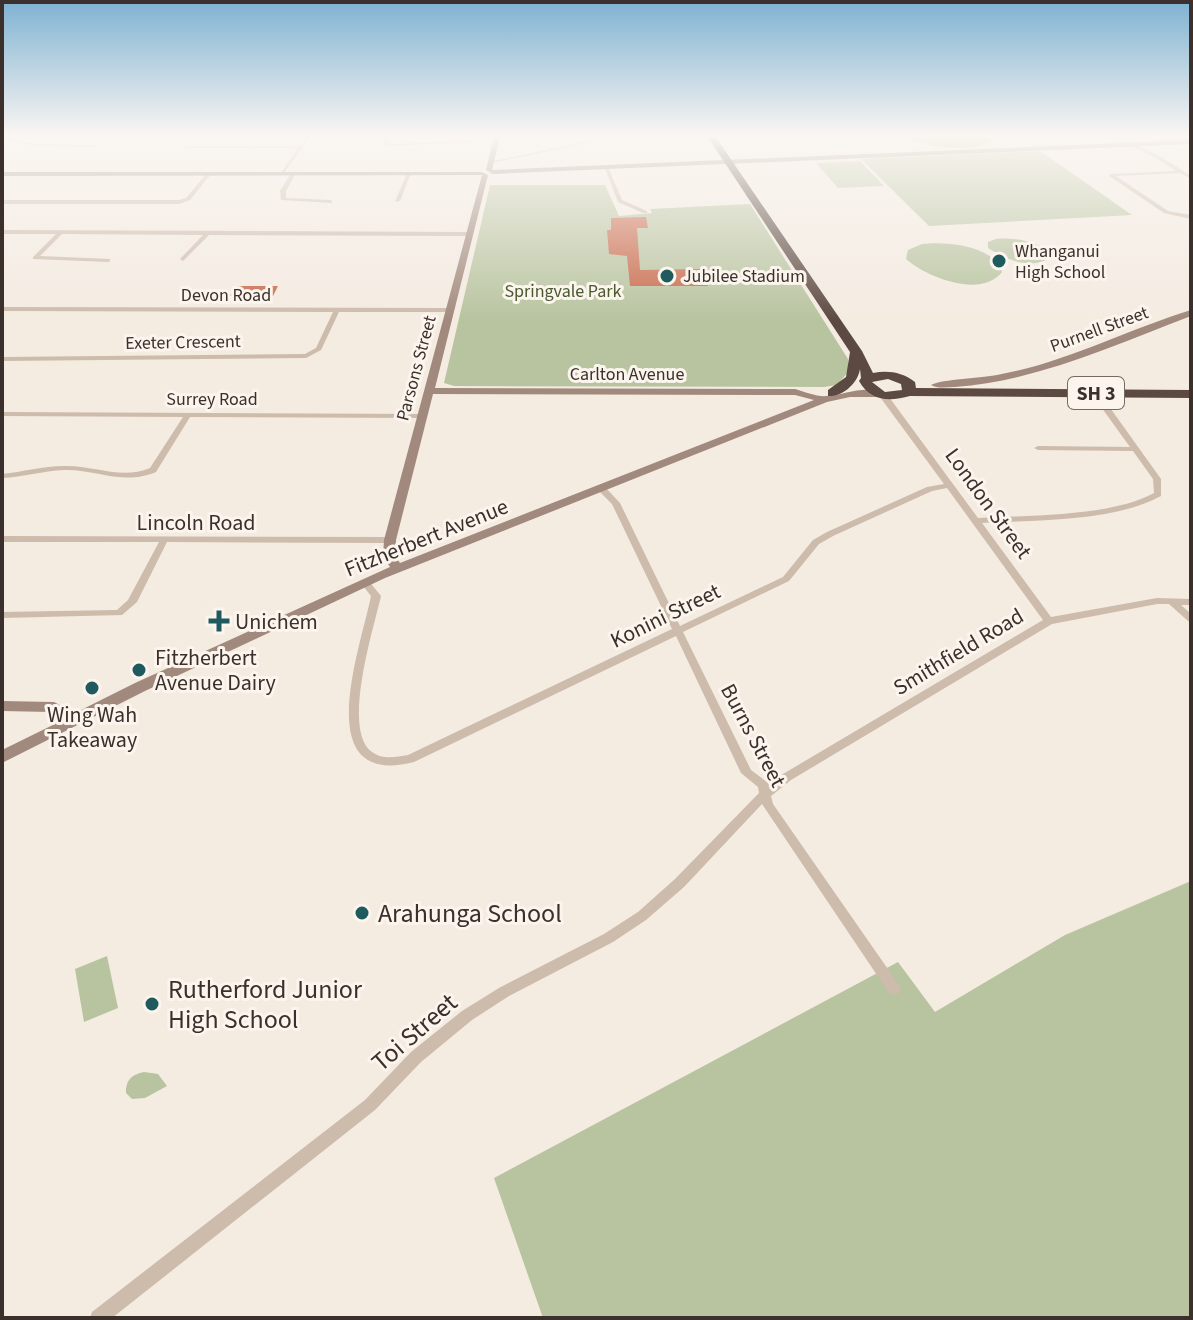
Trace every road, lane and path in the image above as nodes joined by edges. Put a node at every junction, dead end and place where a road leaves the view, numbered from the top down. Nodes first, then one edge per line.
1 (189, 198) edge
2 (283, 198) edge
3 (398, 198) edge
4 (480, 198) edge
5 (619, 198) edge
6 (751, 198) edge
7 (1145, 198) edge
8 (397, 201) dead end
9 (2, 202) edge
10 (330, 202) dead end
11 (645, 212) dead end
12 (1191, 217) edge
13 (2, 232) edge
14 (60, 233) junction
15 (207, 233) junction
16 (469, 234) junction
17 (183, 259) dead end
18 (108, 260) dead end
19 (2, 309) edge
20 (337, 309) junction
21 (449, 310) junction
22 (1191, 313) edge
23 (856, 351) junction
24 (2, 359) edge
25 (1019, 375) junction
26 (894, 376) junction
27 (867, 380) junction
28 (936, 385) junction
29 (429, 391) junction
30 (906, 393) junction
31 (995, 393) junction
32 (1013, 393) junction
33 (1095, 393) junction
34 (881, 394) junction
35 (1191, 394) edge
36 (829, 396) junction
37 (896, 409) junction
38 (2, 414) edge
39 (188, 415) junction
40 (422, 416) junction
41 (1038, 448) dead end
42 (1134, 449) junction
43 (2, 476) edge
44 (950, 485) junction
45 (601, 488) junction
46 (977, 521) junction
47 (2, 539) edge
48 (164, 540) junction
49 (390, 540) junction
50 (397, 568) junction
51 (365, 582) junction
52 (1171, 601) junction
53 (1191, 602) edge
54 (2, 615) edge
55 (1191, 619) edge
56 (1049, 621) junction
57 (679, 631) junction
58 (2, 706) edge
59 (75, 720) junction
60 (2, 757) edge
61 (766, 794) junction
62 (894, 989) dead end
63 (98, 1318) edge

1 - 9 street
2 - 10 street
3 - 8 street
4 - 16 main road, Parsons Street
5 - 11 street
6 - 23 highway, SH 3
7 - 12 street
13 - 14 street
14 - 15 street
14 - 18 street
15 - 16 street
15 - 17 street
16 - 21 main road, Parsons Street
19 - 20 street, Devon Road
20 - 21 street, Devon Road
20 - 24 street, Exeter Crescent
21 - 29 main road, Parsons Street
22 - 25 main road, Purnell Street
23 - 26 highway, SH 3
23 - 27 highway, SH 3
23 - 36 highway
25 - 28 main road, Purnell Street
25 - 32 main road
26 - 27 highway, SH 3
26 - 28 highway, SH 3
26 - 30 highway, SH 3
27 - 34 highway, SH 3
27 - 36 main road
28 - 31 highway, SH 3
29 - 36 main road, Carlton Avenue
29 - 40 main road, Parsons Street
30 - 31 highway, SH 3
30 - 34 highway, SH 3
30 - 37 street
31 - 32 highway, SH 3
32 - 33 highway, SH 3
33 - 35 highway, SH 3
33 - 42 street
34 - 36 main road, Fitzherbert Avenue
34 - 37 street, London Street
36 - 45 main road, Fitzherbert Avenue
37 - 44 street, London Street
38 - 39 street, Surrey Road
39 - 40 street, Surrey Road
39 - 43 street
40 - 49 main road, Parsons Street
41 - 42 street
42 - 46 street
44 - 46 street, London Street
44 - 57 street, Konini Street
45 - 50 main road, Fitzherbert Avenue
45 - 57 street, Burns Street
46 - 56 street, London Street
47 - 48 street, Lincoln Road
48 - 49 street, Lincoln Road
48 - 54 street
49 - 50 main road, Parsons Street
50 - 51 main road, Fitzherbert Avenue
51 - 57 street, Konini Street
51 - 59 main road, Fitzherbert Avenue
52 - 53 street, Smithfield Road
52 - 55 street
52 - 56 street, Smithfield Road
56 - 61 street, Smithfield Road
57 - 61 street, Burns Street
58 - 59 main road
59 - 60 main road, Fitzherbert Avenue
61 - 62 street, Burns Street
61 - 63 street, Toi Street

